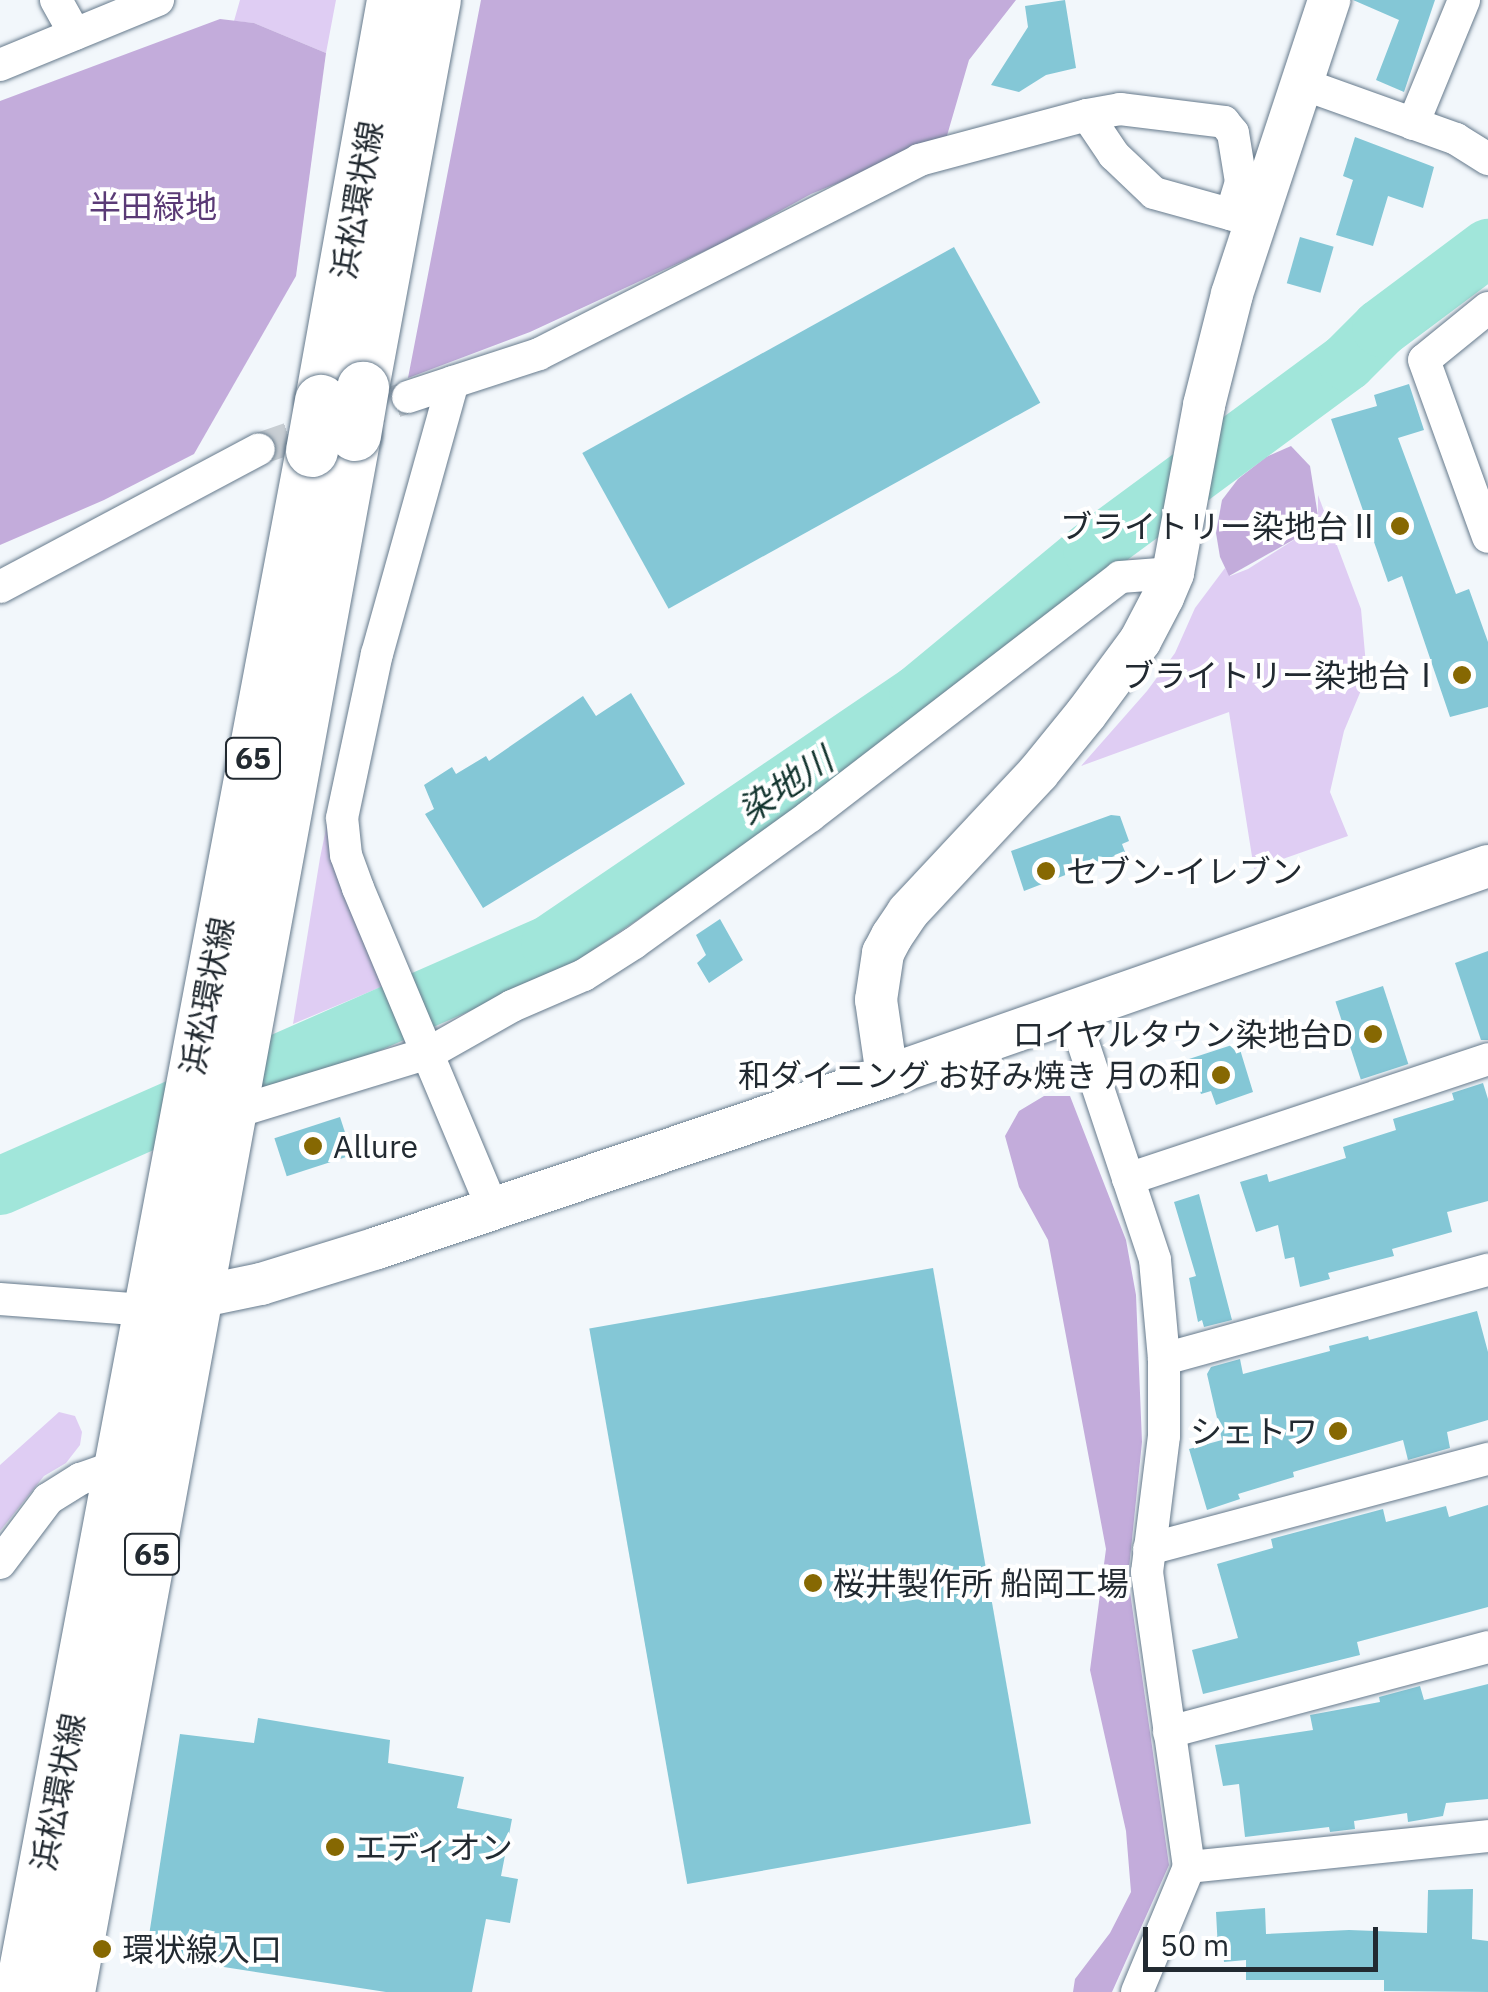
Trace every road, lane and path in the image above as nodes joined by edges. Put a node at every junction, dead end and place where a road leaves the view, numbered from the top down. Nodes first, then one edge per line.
1 (56, 0) edge
2 (158, 0) edge
3 (393, 0) edge
4 (435, 0) edge
5 (1328, 0) edge
6 (1464, 0) edge
7 (76, 34) junction
8 (0, 65) edge
9 (1300, 83) junction
10 (1087, 115) junction
11 (1413, 124) junction
12 (1482, 148) edge
13 (1243, 218) junction
14 (1488, 308) edge
15 (453, 382) junction
16 (352, 414) junction
17 (259, 448) tunnel mouth
18 (1488, 537) edge
19 (1172, 573) junction
20 (0, 586) edge
21 (1488, 866) edge
22 (1072, 1010) junction
23 (425, 1044) junction
24 (1488, 1059) edge
25 (887, 1076) junction
26 (230, 1114) junction
27 (1128, 1179) junction
28 (492, 1207) junction
29 (1488, 1270) edge
30 (0, 1298) edge
31 (173, 1303) junction
32 (1164, 1359) junction
33 (1488, 1459) edge
34 (123, 1464) junction
35 (1149, 1549) junction
36 (0, 1563) edge
37 (1488, 1647) edge
38 (1170, 1732) junction
39 (1488, 1836) edge
40 (1189, 1867) junction
41 (1143, 1991) edge
42 (21, 1992) edge
43 (68, 1992) edge

1 - 7 street
2 - 7 street
3 - 16 main road, 浜松環状線 / 65
4 - 16 main road, 浜松環状線 / 65
5 - 9 street
6 - 11 street
7 - 8 street
9 - 11 street
9 - 13 street
10 - 13 street
10 - 13 street
10 - 15 street
11 - 12 street
13 - 19 street
14 - 18 street
15 - 16 street
15 - 23 street
16 - 26 main road, 浜松環状線 / 65
16 - 31 main road, 浜松環状線 / 65
17 - 20 street
19 - 23 street
19 - 25 street
21 - 22 street
22 - 25 street
22 - 27 street
23 - 26 street
23 - 28 street
24 - 27 street
25 - 28 street
26 - 31 main road, 浜松環状線 / 65
27 - 32 street
28 - 31 street
29 - 32 street
30 - 31 street
31 - 34 main road, 浜松環状線 / 65
31 - 43 main road, 浜松環状線 / 65
32 - 35 street
33 - 35 street
34 - 36 street
34 - 42 main road, 浜松環状線 / 65
35 - 38 street
37 - 38 street
38 - 40 street
39 - 40 street
40 - 41 street

